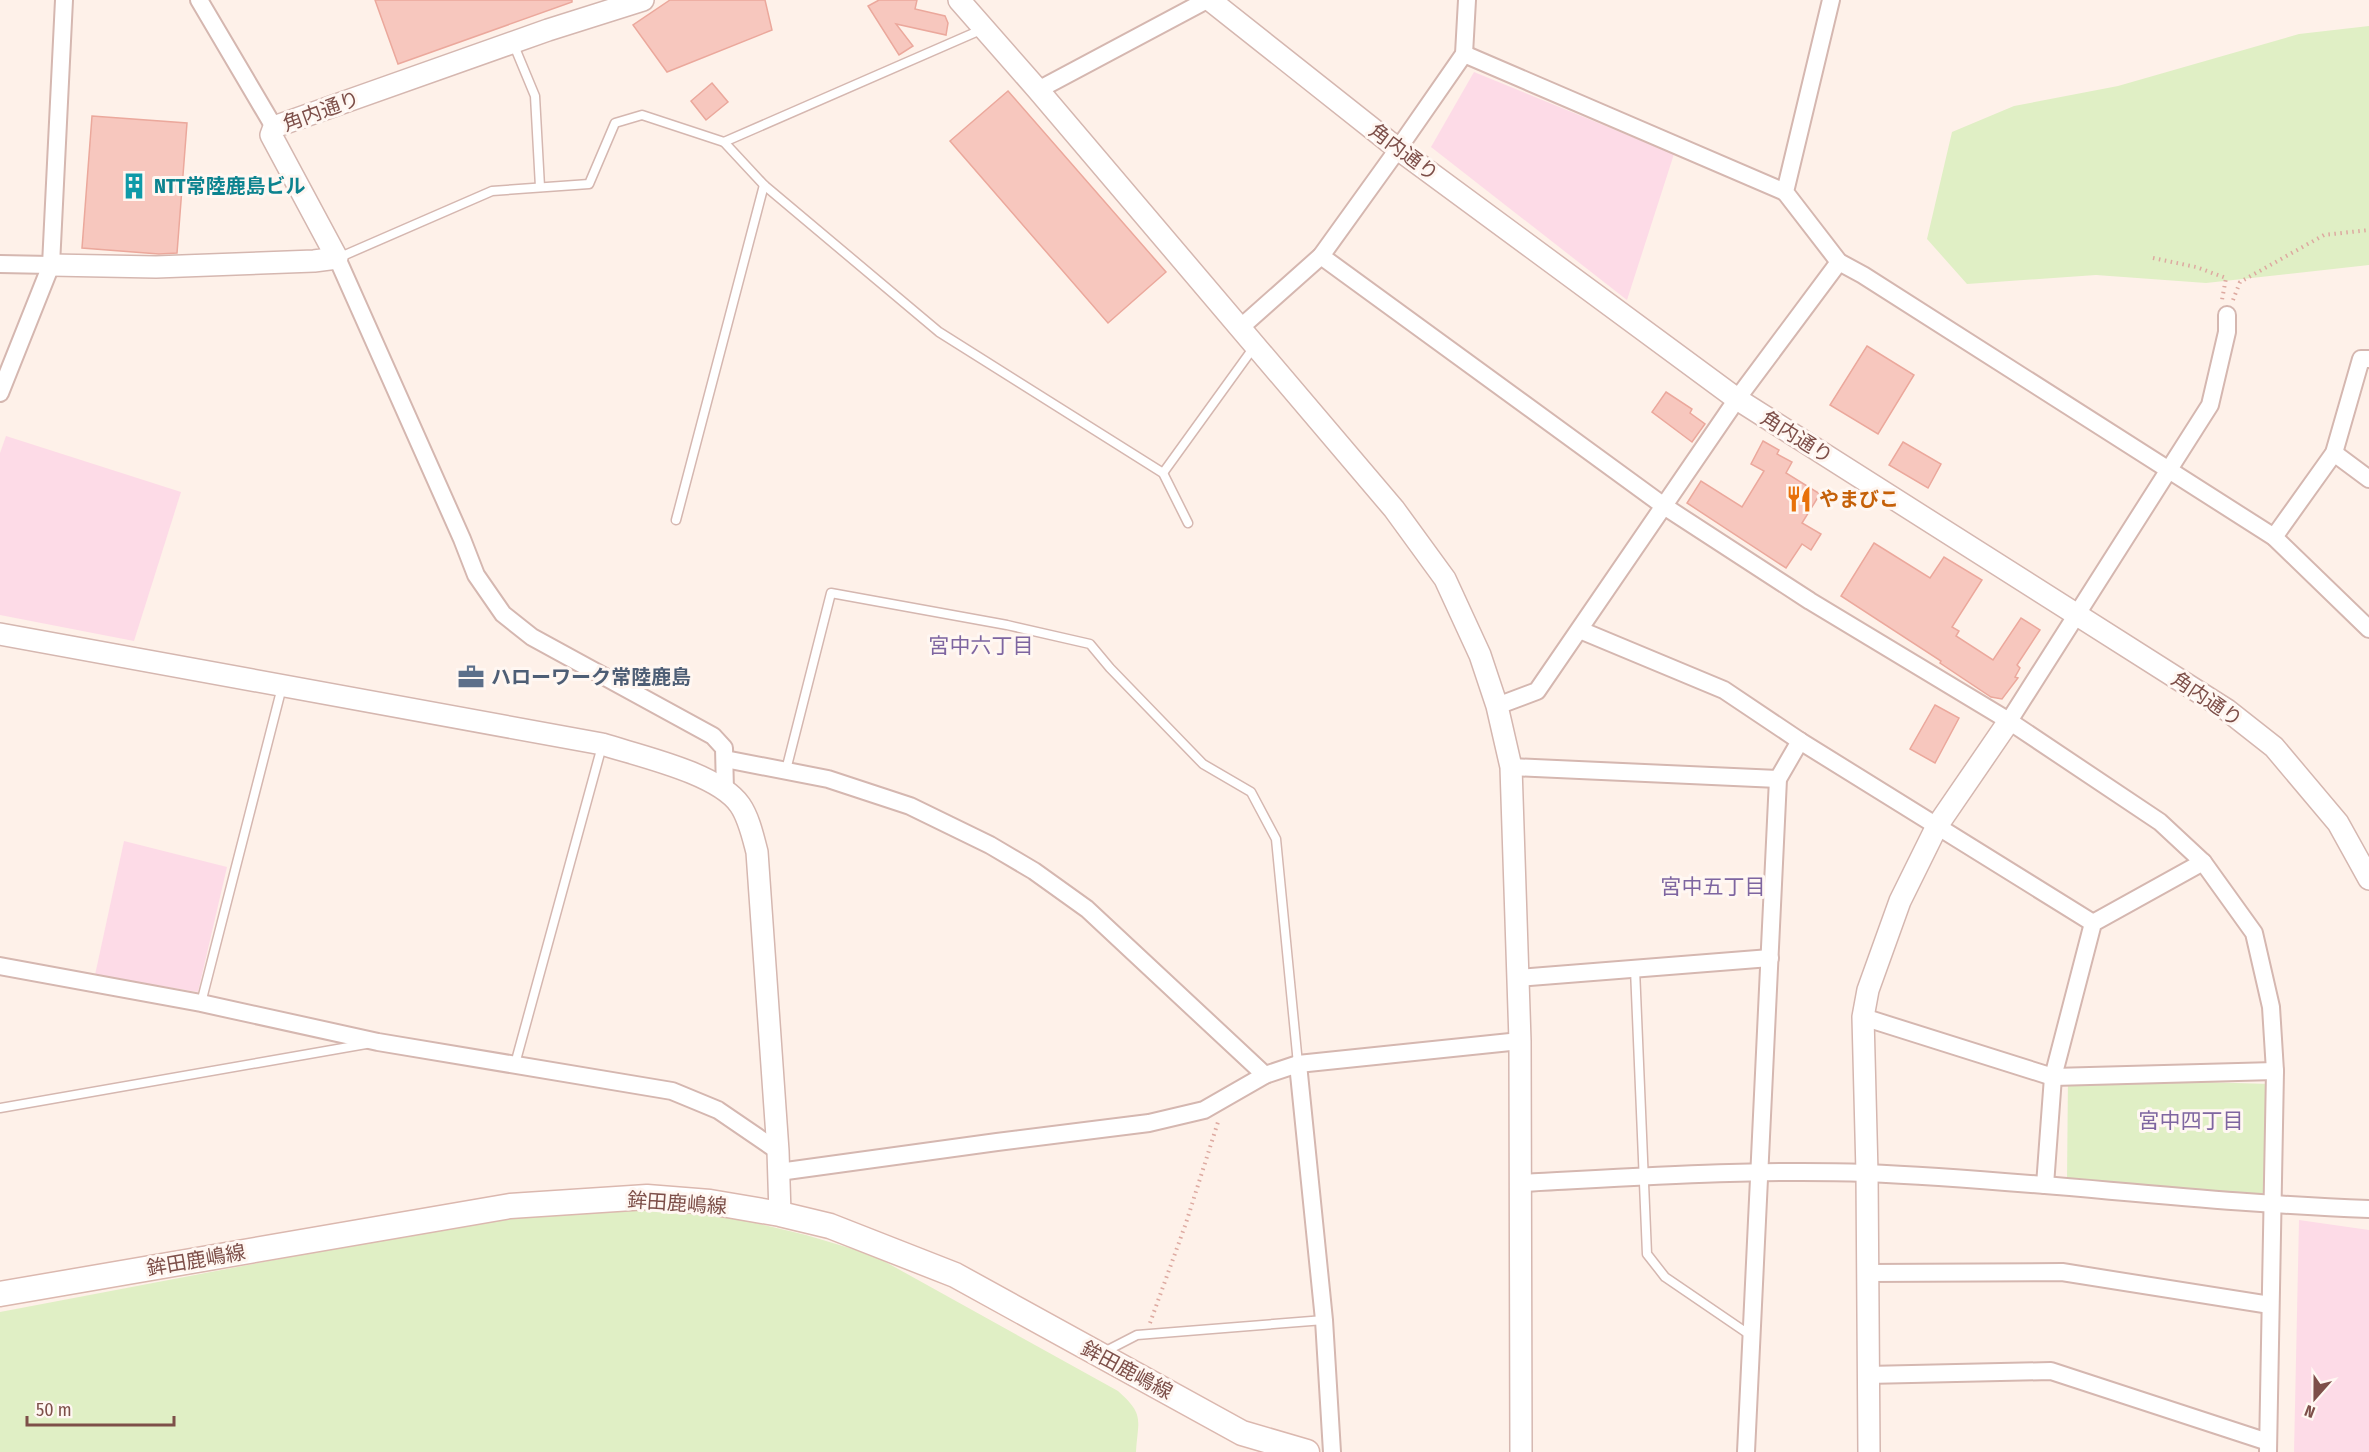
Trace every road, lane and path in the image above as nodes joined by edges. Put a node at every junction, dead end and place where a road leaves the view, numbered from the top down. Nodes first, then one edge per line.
1 (64, 0) edge
2 (200, 0) edge
3 (643, 0) edge
4 (959, 0) edge
5 (1208, 0) edge
6 (1467, 0) edge
7 (1831, 0) edge
8 (983, 29) junction
9 (513, 43) junction
10 (1464, 54) junction
11 (1038, 90) junction
12 (274, 127) junction
13 (723, 142) junction
14 (1398, 149) junction
15 (764, 185) junction
16 (540, 187) junction
17 (1785, 192) junction
18 (2369, 230) edge
19 (1321, 256) junction
20 (337, 258) junction
21 (2153, 258) dead end
22 (1839, 262) junction
23 (0, 264) edge
24 (51, 265) junction
25 (2227, 315) junction
26 (1240, 328) junction
27 (1255, 345) junction
28 (2369, 359) edge
29 (0, 393) edge
30 (1737, 399) junction
31 (2334, 453) junction
32 (2169, 471) junction
33 (1163, 473) junction
34 (2369, 479) edge
35 (1664, 506) junction
36 (676, 520) dead end
37 (1188, 523) dead end
38 (2274, 537) junction
39 (2078, 615) junction
40 (2369, 629) edge
41 (1580, 630) junction
42 (0, 634) edge
43 (283, 684) junction
44 (1497, 706) junction
45 (2009, 721) junction
46 (1800, 741) junction
47 (602, 744) junction
48 (725, 759) junction
49 (1511, 767) junction
50 (786, 770) junction
51 (1778, 779) junction
52 (725, 791) junction
53 (1937, 826) junction
54 (2203, 862) junction
55 (2369, 879) edge
56 (2093, 923) junction
57 (1770, 958) junction
58 (0, 966) edge
59 (1635, 969) junction
60 (1517, 978) junction
61 (201, 1003) junction
62 (1863, 1017) junction
63 (1520, 1041) junction
64 (378, 1042) junction
65 (515, 1064) junction
66 (1299, 1064) junction
67 (2275, 1071) junction
68 (1265, 1076) junction
69 (2053, 1077) junction
70 (1226, 1097) junction
71 (0, 1108) edge
72 (778, 1162) junction
73 (1761, 1171) junction
74 (1867, 1173) junction
75 (1644, 1177) junction
76 (1522, 1183) junction
77 (2046, 1185) junction
78 (2272, 1205) junction
79 (2369, 1209) edge
80 (780, 1214) junction
81 (1867, 1273) junction
82 (0, 1294) edge
83 (2270, 1305) junction
84 (1324, 1320) junction
85 (1146, 1335) junction
86 (1750, 1335) junction
87 (1099, 1355) junction
88 (1867, 1375) junction
89 (2268, 1447) edge
90 (1307, 1452) edge
91 (1332, 1452) edge
92 (1521, 1452) edge
93 (1746, 1452) edge
94 (1869, 1452) edge

1 - 24 street
2 - 12 street
3 - 9 street, 角内通り
4 - 8 street
5 - 11 street
5 - 14 street, 角内通り
6 - 10 street
7 - 17 street
8 - 11 street
8 - 13 lane
9 - 12 street, 角内通り
9 - 16 lane
10 - 14 street
10 - 17 street
11 - 26 street
12 - 20 street, 角内通り
13 - 15 lane
13 - 16 lane
14 - 19 street
14 - 30 street, 角内通り
15 - 33 lane
15 - 36 lane
16 - 20 lane
17 - 22 street
18 - 25 path
19 - 26 street
19 - 35 street
20 - 24 street
20 - 48 street
21 - 25 path
22 - 30 street
22 - 32 street
23 - 24 street
24 - 29 street
25 - 32 street
26 - 27 street
27 - 33 lane
27 - 44 street
28 - 31 street
30 - 35 street
30 - 39 street, 角内通り
31 - 34 street
31 - 38 street
32 - 38 street
32 - 39 street
33 - 37 lane
35 - 41 street
35 - 45 street
38 - 40 street
39 - 45 street
39 - 55 street, 角内通り
41 - 44 street
41 - 46 street
42 - 43 street
43 - 47 street
43 - 61 lane
44 - 49 street
45 - 53 street
45 - 54 street
46 - 51 street
46 - 53 street
47 - 52 street
47 - 65 lane
48 - 50 street
48 - 52 street
49 - 51 street
49 - 60 street
50 - 66 lane
50 - 68 street
51 - 57 street
52 - 72 street
53 - 56 street
53 - 62 street
54 - 56 street
54 - 67 street
56 - 69 street
57 - 59 street
57 - 73 street
58 - 61 street
59 - 60 street
59 - 75 lane
60 - 63 street
61 - 64 street
62 - 69 street
62 - 74 street
63 - 66 street
63 - 76 street
64 - 65 street
64 - 71 lane
65 - 72 street
66 - 68 street
66 - 84 street
67 - 69 street
67 - 78 street
68 - 70 street
69 - 77 street
70 - 72 street
70 - 85 path
72 - 80 street
73 - 74 street
73 - 75 street
73 - 86 street
74 - 77 street
74 - 81 street
75 - 76 street
75 - 86 lane
76 - 92 street
77 - 78 street
78 - 79 street
78 - 83 street
80 - 82 main road, 鉾田鹿嶋線
80 - 87 main road, 鉾田鹿嶋線
81 - 83 street
81 - 88 street
83 - 89 street
84 - 85 lane
84 - 91 street
85 - 87 lane
86 - 93 street
87 - 90 main road, 鉾田鹿嶋線
88 - 89 street
88 - 94 street

